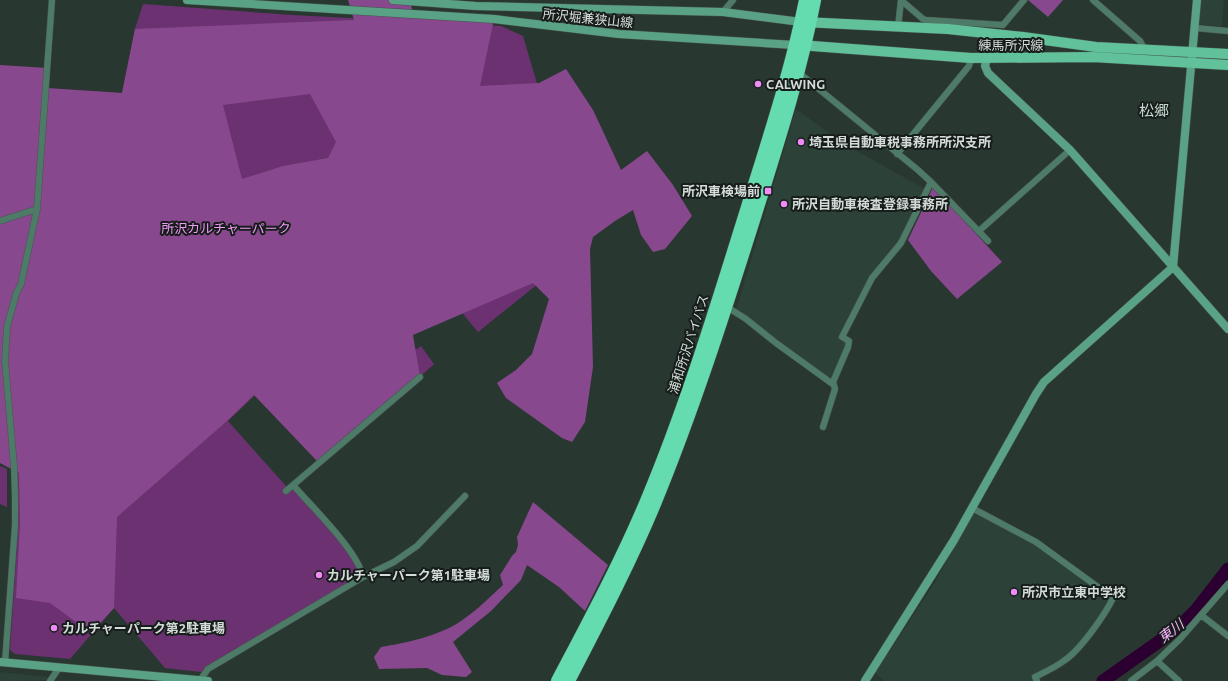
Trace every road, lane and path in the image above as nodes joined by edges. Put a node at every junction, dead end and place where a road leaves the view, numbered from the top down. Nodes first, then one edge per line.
1 (52, 0) edge
2 (187, 0) edge
3 (393, 0) edge
4 (733, 0) edge
5 (805, 0) edge
6 (815, 0) edge
7 (901, 0) edge
8 (1024, 0) edge
9 (1093, 0) edge
10 (1197, 0) edge
11 (262, 2) edge
12 (519, 4) edge
13 (723, 12) junction
14 (806, 22) junction
15 (898, 27) junction
16 (1195, 28) junction
17 (1228, 31) edge
18 (801, 45) junction
19 (1145, 50) junction
20 (1193, 52) junction
21 (1228, 54) edge
22 (971, 58) junction
23 (986, 58) junction
24 (1191, 62) junction
25 (1228, 65) edge
26 (798, 72) junction
27 (1070, 150) junction
28 (897, 154) junction
29 (931, 182) junction
30 (37, 208) junction
31 (0, 222) edge
32 (979, 231) junction
33 (988, 241) dead end
34 (1173, 267) junction
35 (727, 307) junction
36 (1228, 329) edge
37 (420, 377) dead end
38 (834, 385) junction
39 (823, 427) dead end
40 (293, 485) junction
41 (286, 491) dead end
42 (464, 496) dead end
43 (972, 508) junction
44 (363, 577) junction
45 (1228, 584) edge
46 (1201, 615) junction
47 (1228, 636) edge
48 (1157, 661) junction
49 (2, 663) edge
50 (59, 668) junction
51 (53, 680) edge
52 (199, 681) edge
53 (557, 681) edge
54 (569, 681) edge
55 (865, 681) edge
56 (1037, 681) edge
57 (1131, 681) edge
58 (1179, 681) edge

1 - 30 street
2 - 11 street, 所沢堀兼狭山線
3 - 12 street, 所沢堀兼狭山線
4 - 13 street
5 - 14 highway, 浦和所沢バイパス
6 - 14 highway, 浦和所沢バイパス
7 - 8 street
7 - 15 street
9 - 19 street
10 - 16 street
11 - 18 street, 所沢堀兼狭山線
12 - 13 street, 所沢堀兼狭山線
13 - 14 street, 所沢堀兼狭山線
14 - 15 main road, 練馬所沢線
14 - 18 highway, 浦和所沢バイパス
15 - 19 main road, 練馬所沢線
16 - 17 street
16 - 20 street
18 - 22 main road, 練馬所沢線
18 - 26 highway, 浦和所沢バイパス
18 - 53 highway, 浦和所沢バイパス
19 - 20 main road, 練馬所沢線
20 - 21 main road, 練馬所沢線
20 - 24 street
22 - 23 main road, 練馬所沢線
22 - 28 street
23 - 24 main road, 練馬所沢線
23 - 27 street
24 - 25 main road, 練馬所沢線
24 - 34 street
26 - 28 street
26 - 35 highway, 浦和所沢バイパス
27 - 32 street
27 - 34 street
28 - 29 street
29 - 32 street
29 - 38 street
30 - 31 street
30 - 49 street
32 - 33 street
34 - 36 street
34 - 43 street
35 - 38 street
35 - 54 highway, 浦和所沢バイパス
37 - 40 street
38 - 39 street
40 - 41 street
40 - 44 street
42 - 44 street
43 - 55 street
43 - 56 street
44 - 52 street
45 - 46 street
46 - 47 street
46 - 48 street
48 - 57 street
48 - 58 street
49 - 50 street
50 - 51 street
50 - 52 street

